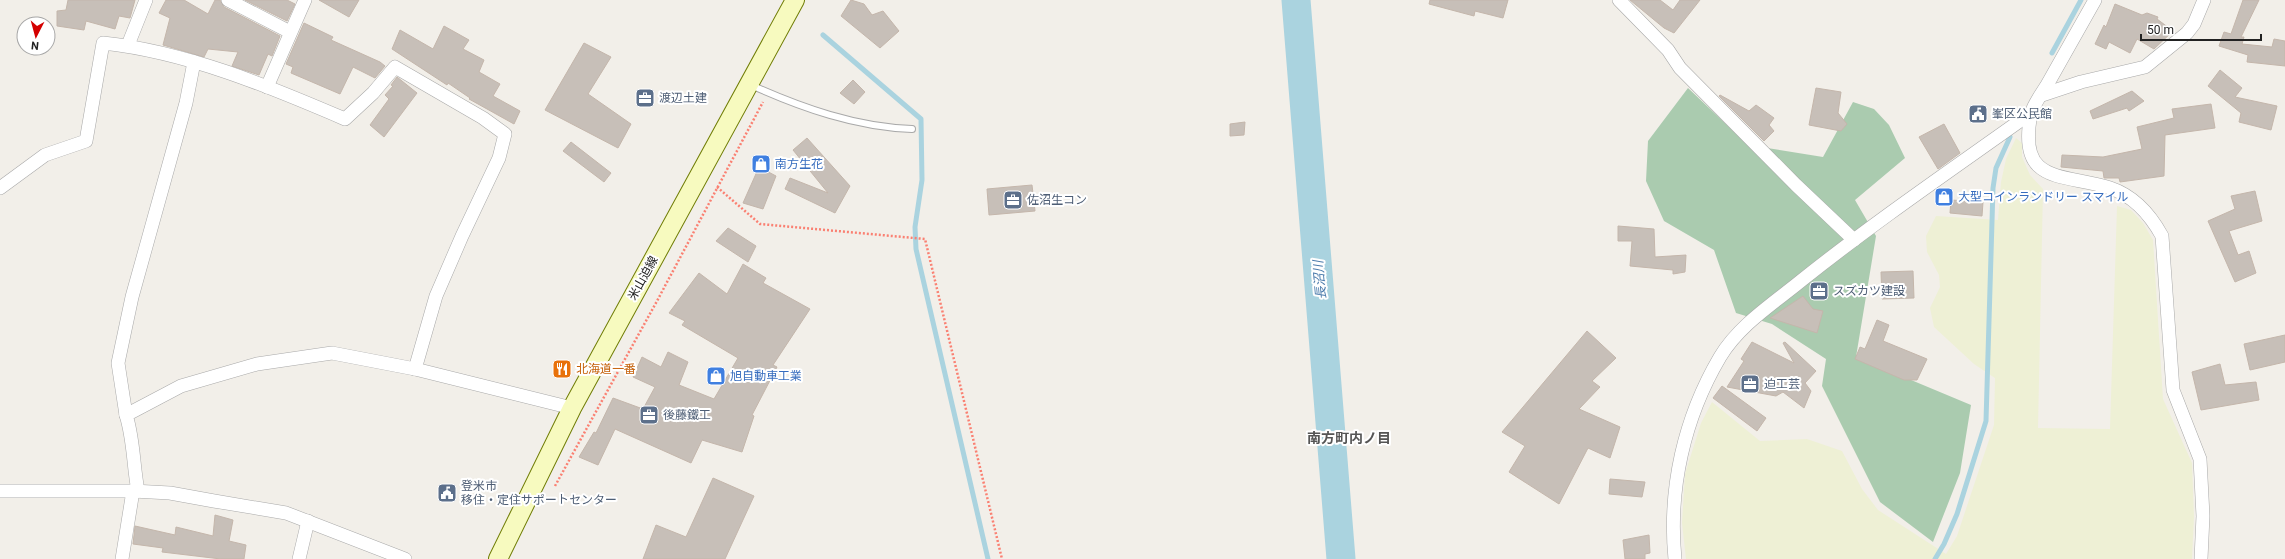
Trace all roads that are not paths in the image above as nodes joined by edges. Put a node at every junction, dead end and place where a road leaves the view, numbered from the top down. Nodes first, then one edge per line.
1 (146, 0) edge
2 (228, 0) edge
3 (305, 0) edge
4 (795, 0) edge
5 (1620, 0) edge
6 (2095, 0) edge
7 (2204, 0) edge
8 (290, 32) junction
9 (128, 45) junction
10 (194, 62) junction
11 (750, 84) junction
12 (267, 87) junction
13 (2042, 95) junction
14 (2031, 113) junction
15 (912, 129) dead end
16 (0, 188) edge
17 (1854, 240) junction
18 (415, 369) junction
19 (572, 408) junction
20 (126, 415) junction
21 (0, 491) edge
22 (136, 491) junction
23 (308, 521) junction
24 (122, 559) edge
25 (298, 559) edge
26 (406, 559) edge
27 (498, 559) edge
28 (1675, 559) edge
29 (2201, 559) edge

1 - 9 street
2 - 8 street
3 - 8 street
4 - 11 main road, 米山迫線
5 - 17 street
6 - 13 street
7 - 13 street
8 - 12 street
9 - 10 street
9 - 16 street
10 - 12 street
10 - 20 street
11 - 15 lane
11 - 19 main road, 米山迫線
12 - 18 street
13 - 14 street
14 - 17 street
14 - 29 street
17 - 28 street
18 - 19 street
18 - 20 street
19 - 27 main road, 米山迫線
20 - 22 street
21 - 22 street
22 - 23 street
22 - 24 street
23 - 25 street
23 - 26 street

